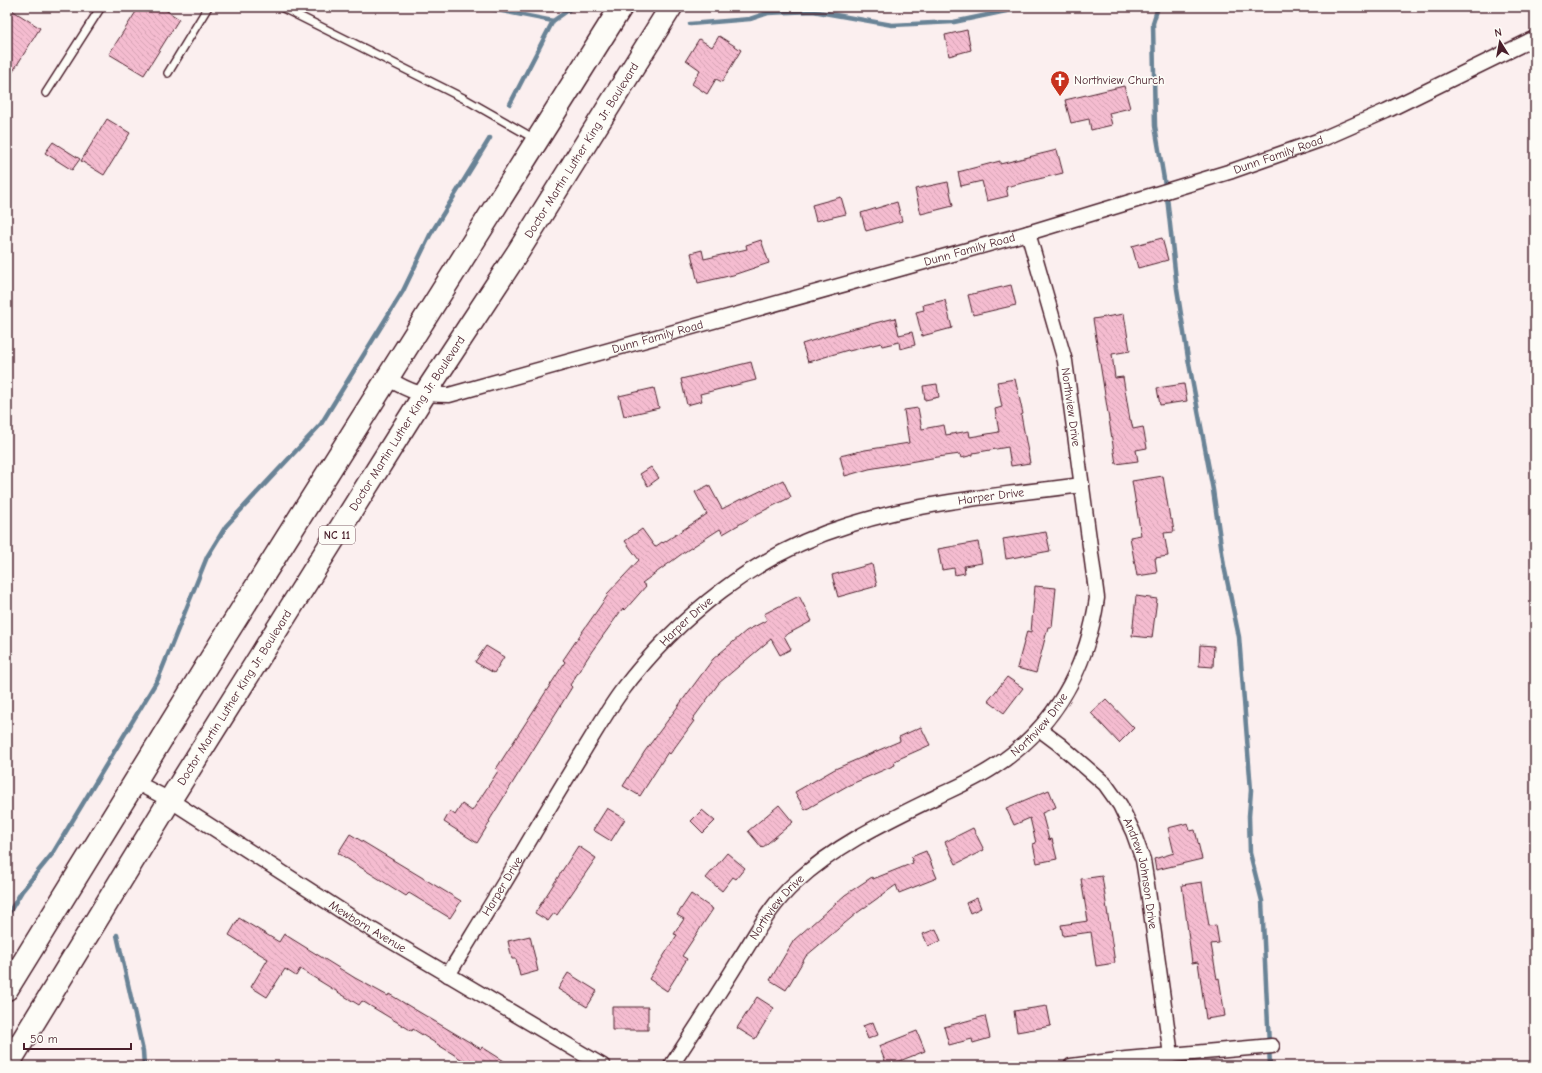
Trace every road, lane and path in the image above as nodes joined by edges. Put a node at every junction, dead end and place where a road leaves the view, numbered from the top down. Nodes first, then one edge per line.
1 (101, 7) edge
2 (208, 7) edge
3 (281, 7) edge
4 (621, 7) edge
5 (671, 7) edge
6 (1535, 38) edge
7 (168, 74) dead end
8 (46, 93) dead end
9 (536, 140) junction
10 (1028, 233) junction
11 (387, 378) junction
12 (424, 395) junction
13 (1082, 485) junction
14 (1039, 729) junction
15 (135, 782) junction
16 (170, 800) junction
17 (448, 975) junction
18 (7, 988) edge
19 (1272, 1046) dead end
20 (1171, 1055) junction
21 (1079, 1065) edge
22 (7, 1066) edge
23 (603, 1066) edge
24 (671, 1066) edge

1 - 8 lane
2 - 7 lane
3 - 9 lane
4 - 9 highway
5 - 12 highway, Doctor Martin Luther King Jr. Boulevard / NC 11
6 - 10 street, Dunn Family Road
9 - 11 highway
10 - 12 street, Dunn Family Road
10 - 13 street, Northview Drive
11 - 12 street, Dunn Family Road
11 - 15 highway
12 - 16 highway, Doctor Martin Luther King Jr. Boulevard / NC 11
13 - 14 street, Northview Drive
13 - 17 street, Harper Drive
14 - 20 street, Andrew Johnson Drive
14 - 24 street, Northview Drive
15 - 16 street, Mewborn Avenue
15 - 18 highway
16 - 17 street, Mewborn Avenue
16 - 22 highway, Doctor Martin Luther King Jr. Boulevard / NC 11
17 - 23 street, Mewborn Avenue
19 - 20 street
20 - 21 street

